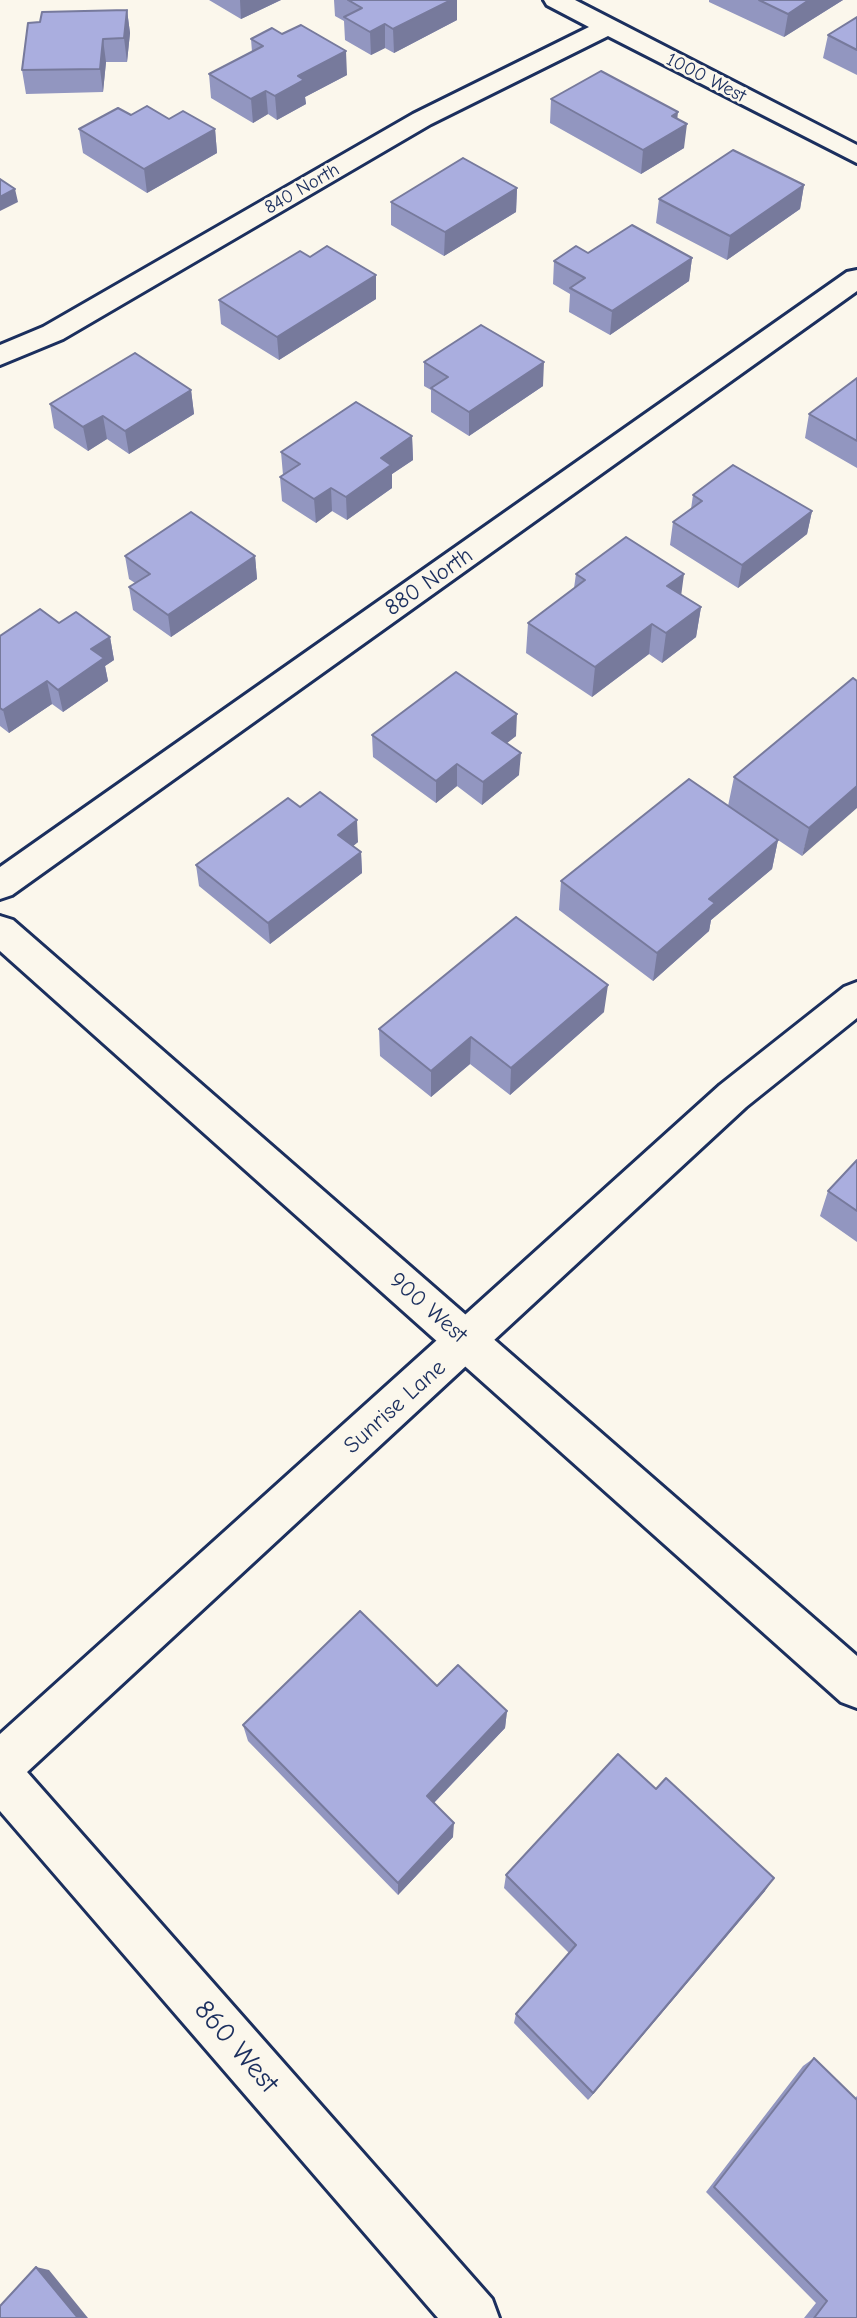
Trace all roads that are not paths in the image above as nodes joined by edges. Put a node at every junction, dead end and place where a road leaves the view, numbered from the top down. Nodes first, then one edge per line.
1 (556, 0) edge
2 (607, 27) junction
3 (857, 155) edge
4 (857, 278) edge
5 (0, 356) edge
6 (0, 885) edge
7 (0, 930) edge
8 (857, 997) edge
9 (467, 1342) junction
10 (857, 1686) edge
11 (0, 1765) edge
12 (0, 1776) edge
13 (473, 2318) edge

1 - 2 street, 1000 West
2 - 3 street, 1000 West
2 - 5 street, 840 North
4 - 6 street, 880 North
7 - 9 street, 900 West
8 - 9 street, Sunrise Lane
9 - 10 street, 900 West
9 - 11 street, Sunrise Lane
12 - 13 street, 860 West

